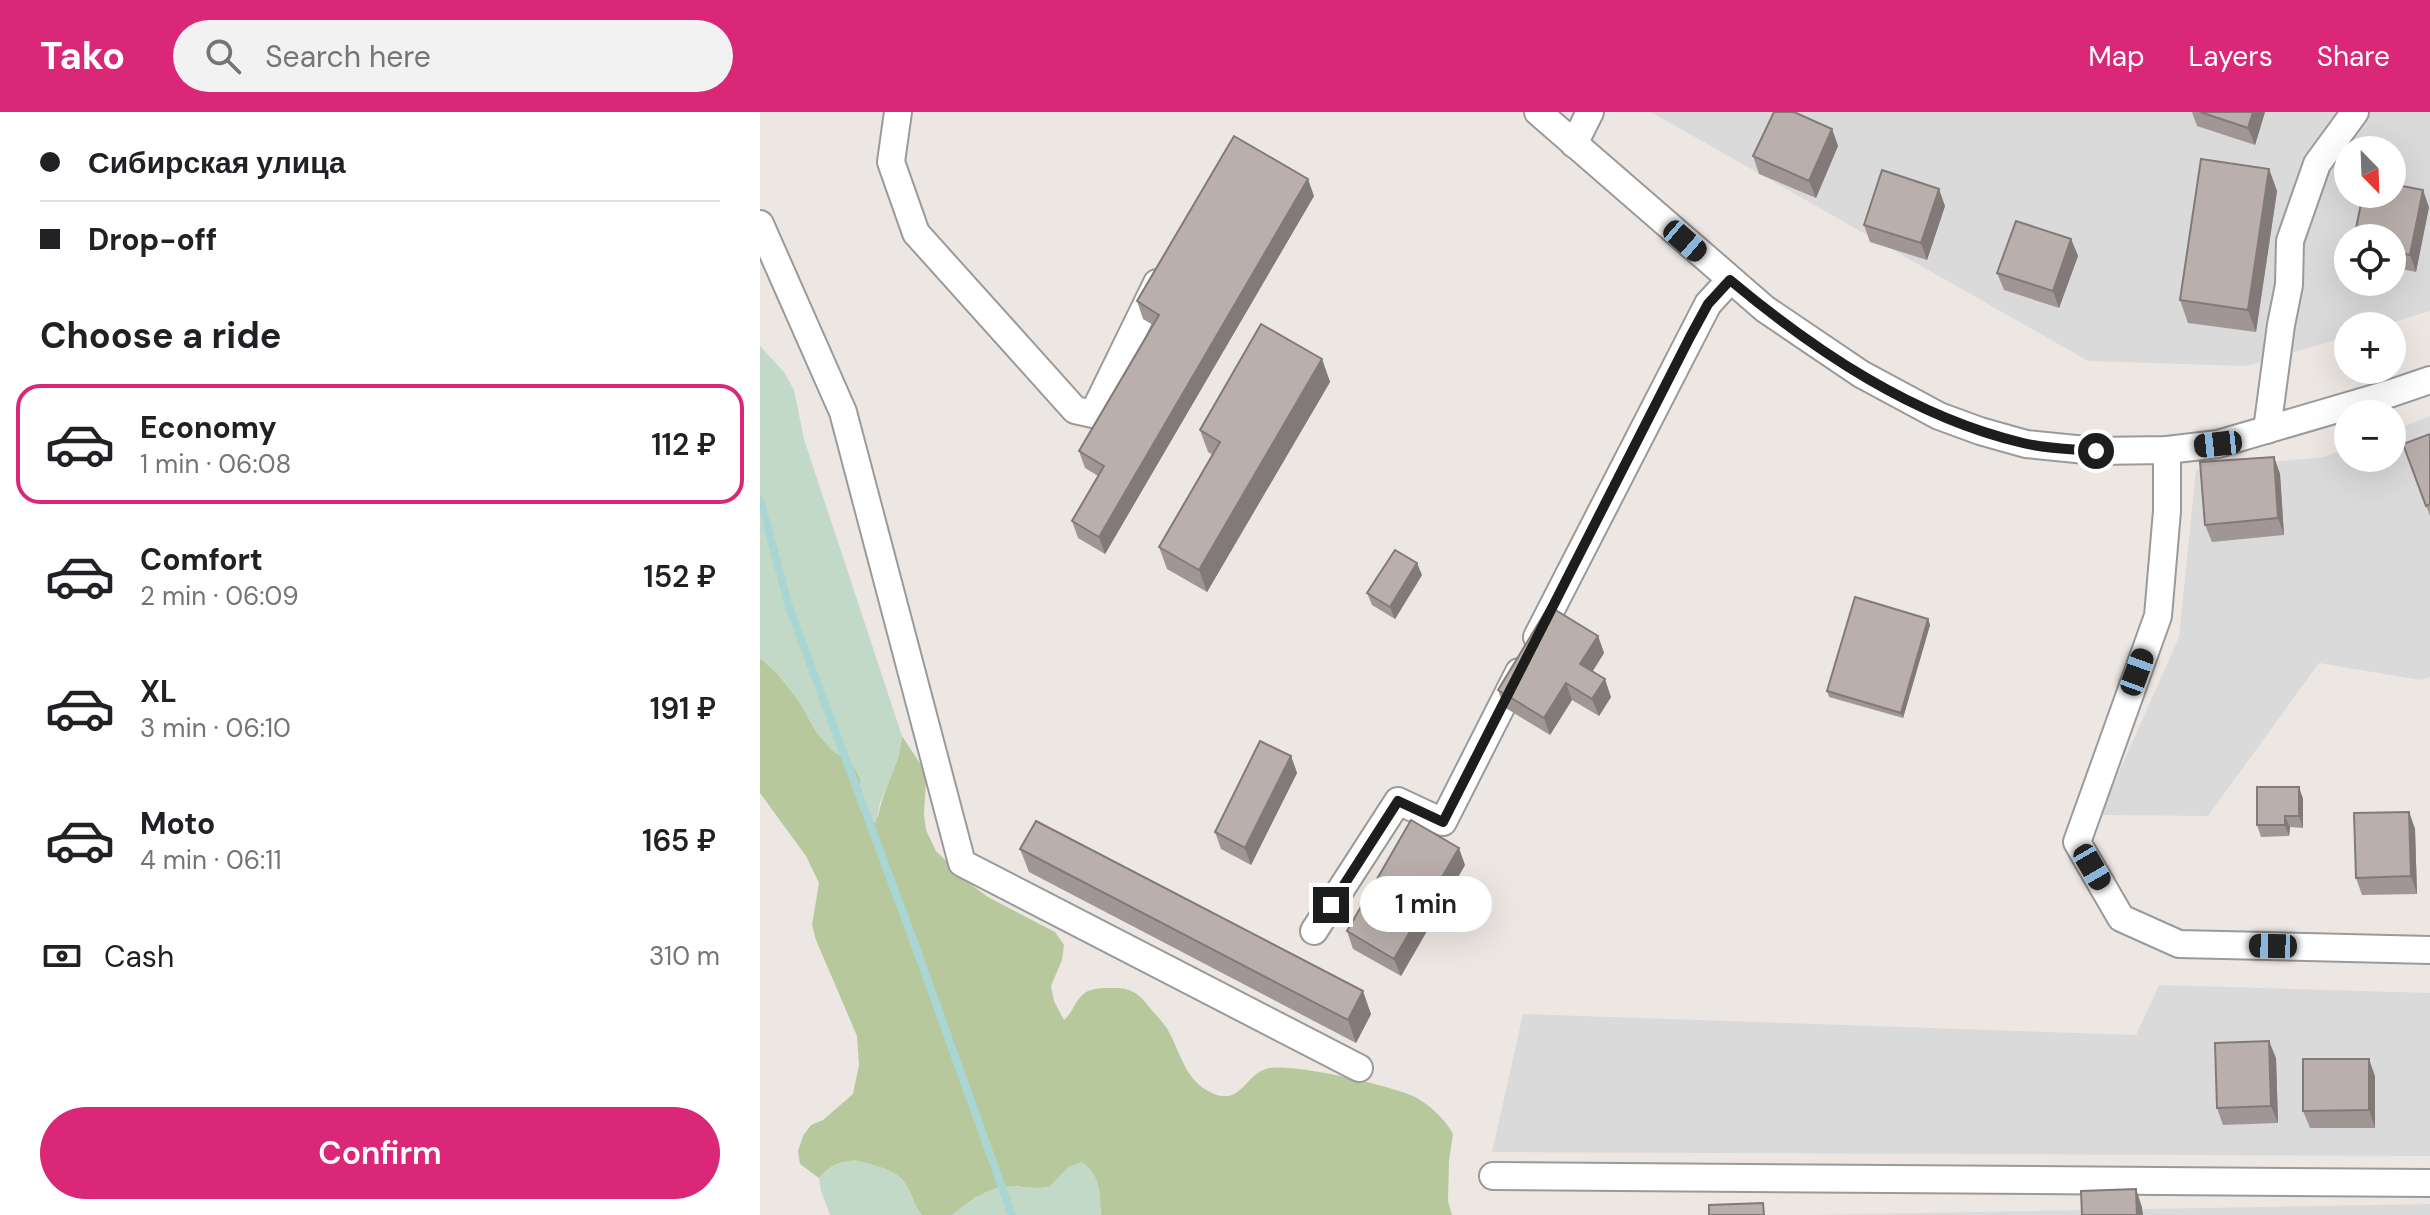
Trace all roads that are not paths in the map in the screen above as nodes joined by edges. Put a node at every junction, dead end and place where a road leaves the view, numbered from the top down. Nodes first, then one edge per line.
1 (898, 112) edge
2 (1538, 112) edge
3 (1590, 112) edge
4 (2355, 112) edge
5 (1574, 144) junction
6 (760, 224) edge
7 (1170, 259) edge
8 (1730, 280) junction
9 (2430, 380) edge
10 (2267, 430) junction
11 (2167, 450) junction
12 (1314, 931) dead end
13 (2430, 950) edge
14 (1359, 1068) dead end
15 (1493, 1176) dead end
16 (2430, 1183) edge

1 - 7 street
2 - 5 street
3 - 5 street
4 - 10 street
5 - 8 street
6 - 14 street
8 - 11 street
8 - 12 street
9 - 10 street
10 - 11 street
11 - 13 street
15 - 16 street

